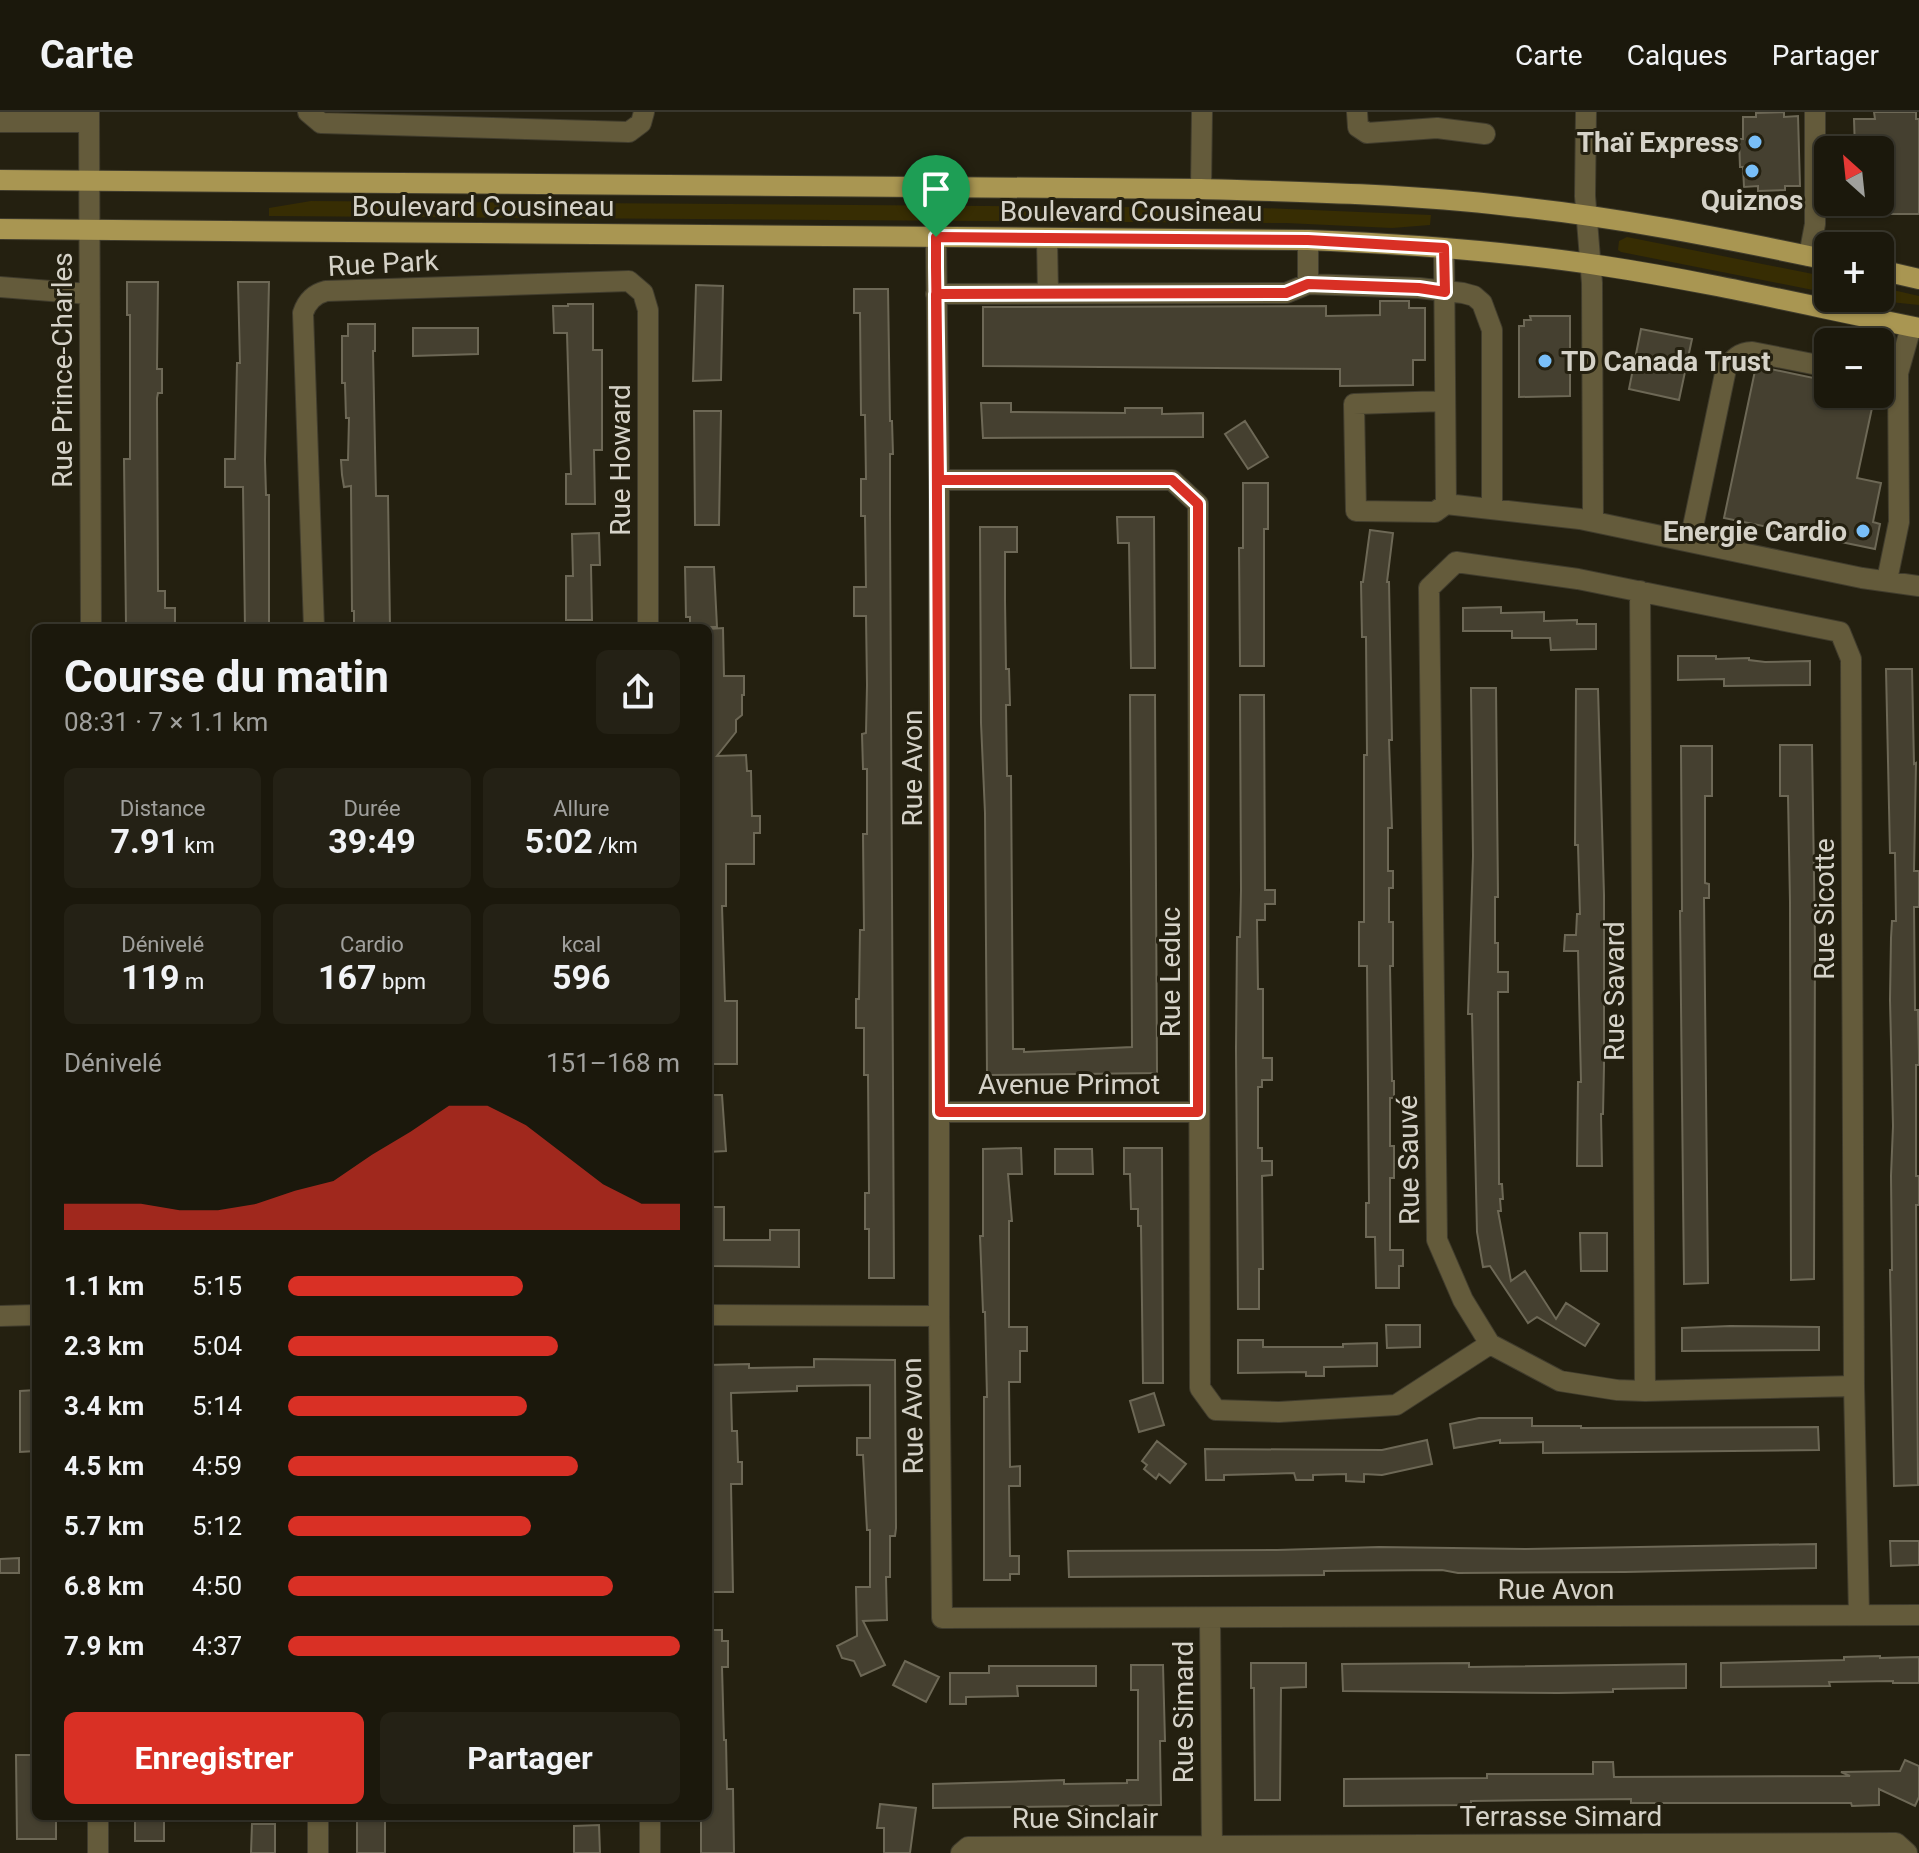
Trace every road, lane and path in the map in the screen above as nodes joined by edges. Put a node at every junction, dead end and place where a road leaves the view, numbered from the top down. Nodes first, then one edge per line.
1 (308, 112) edge
2 (644, 112) edge
3 (1202, 112) edge
4 (1586, 112) edge
5 (1815, 112) edge
6 (1357, 115) edge
7 (89, 117) edge
8 (0, 122) edge
9 (1485, 134) dead end
10 (0, 180) edge
11 (89, 182) junction
12 (1201, 189) junction
13 (1586, 215) junction
14 (0, 229) edge
15 (89, 230) junction
16 (1816, 232) edge
17 (936, 237) junction
18 (1047, 238) junction
19 (1308, 240) junction
20 (1444, 248) junction
21 (1814, 257) edge
22 (1591, 264) junction
23 (1894, 273) edge
24 (1919, 279) edge
25 (1308, 284) junction
26 (0, 287) edge
27 (1445, 292) junction
28 (643, 293) joint
29 (1048, 293) junction
30 (89, 294) junction
31 (936, 294) junction
32 (1915, 328) edge
33 (1814, 364) edge
34 (1894, 369) edge
35 (1445, 401) junction
36 (1891, 408) edge
37 (939, 480) junction
38 (1446, 504) junction
39 (1492, 509) junction
40 (1593, 521) junction
41 (1690, 541) junction
42 (1887, 580) junction
43 (1919, 586) edge
44 (1429, 588) joint
45 (1640, 591) junction
46 (91, 624) edge
47 (314, 624) edge
48 (648, 624) edge
49 (940, 1112) junction
50 (1198, 1112) junction
51 (32, 1315) edge
52 (712, 1315) edge
53 (0, 1316) edge
54 (939, 1316) junction
55 (1490, 1344) junction
56 (1854, 1386) junction
57 (1645, 1391) junction
58 (1859, 1615) junction
59 (1919, 1615) edge
60 (1210, 1619) junction
61 (98, 1820) edge
62 (318, 1820) edge
63 (650, 1820) edge
64 (1212, 1850) edge
65 (98, 1853) edge
66 (318, 1853) edge
67 (650, 1853) edge
68 (961, 1853) edge
69 (1907, 1853) edge

1 - 2 street
3 - 12 street
4 - 13 street
5 - 16 street
6 - 9 street
7 - 8 street
7 - 11 street, Rue Prince-Charles
10 - 11 main road, Boulevard Cousineau
11 - 12 main road, Boulevard Cousineau
11 - 15 street, Rue Prince-Charles
12 - 13 main road, Boulevard Cousineau
13 - 21 main road, Boulevard Cousineau
13 - 22 street
14 - 15 main road, Boulevard Cousineau
15 - 17 main road, Boulevard Cousineau
15 - 30 street, Rue Prince-Charles
17 - 18 main road, Boulevard Cousineau
17 - 31 street, Rue Avon
18 - 19 main road, Boulevard Cousineau
18 - 29 street
19 - 20 main road, Boulevard Cousineau
19 - 25 street
20 - 22 main road, Boulevard Cousineau
20 - 27 street
22 - 32 main road, Boulevard Cousineau
22 - 40 street
23 - 24 main road
25 - 27 street
25 - 29 street
26 - 30 street
27 - 35 street
27 - 39 street
28 - 47 street, Rue Park
28 - 48 street, Rue Howard
29 - 31 street
30 - 46 street, Rue Prince-Charles
31 - 37 street, Rue Avon
32 - 34 street
33 - 41 street
35 - 38 street
35 - 38 street
36 - 42 street
37 - 49 street, Rue Avon
37 - 50 street, Rue Leduc
38 - 39 street
39 - 40 street
40 - 41 street
41 - 42 street
42 - 43 street
44 - 45 street, Rue Sicotte
44 - 55 street, Rue Sauvé
45 - 56 street, Rue Sicotte
45 - 57 street, Rue Savard
49 - 50 street, Avenue Primot
49 - 54 street, Rue Avon
50 - 55 street, Rue Leduc
51 - 53 street
52 - 54 street
54 - 60 street, Rue Avon
55 - 57 street
56 - 57 street
56 - 58 street, Rue Sicotte
58 - 59 street, Rue Avon
58 - 60 street, Rue Avon
60 - 64 street, Rue Simard
61 - 65 street
62 - 66 street
63 - 67 street
64 - 68 street, Rue Sinclair
64 - 69 street, Terrasse Simard

